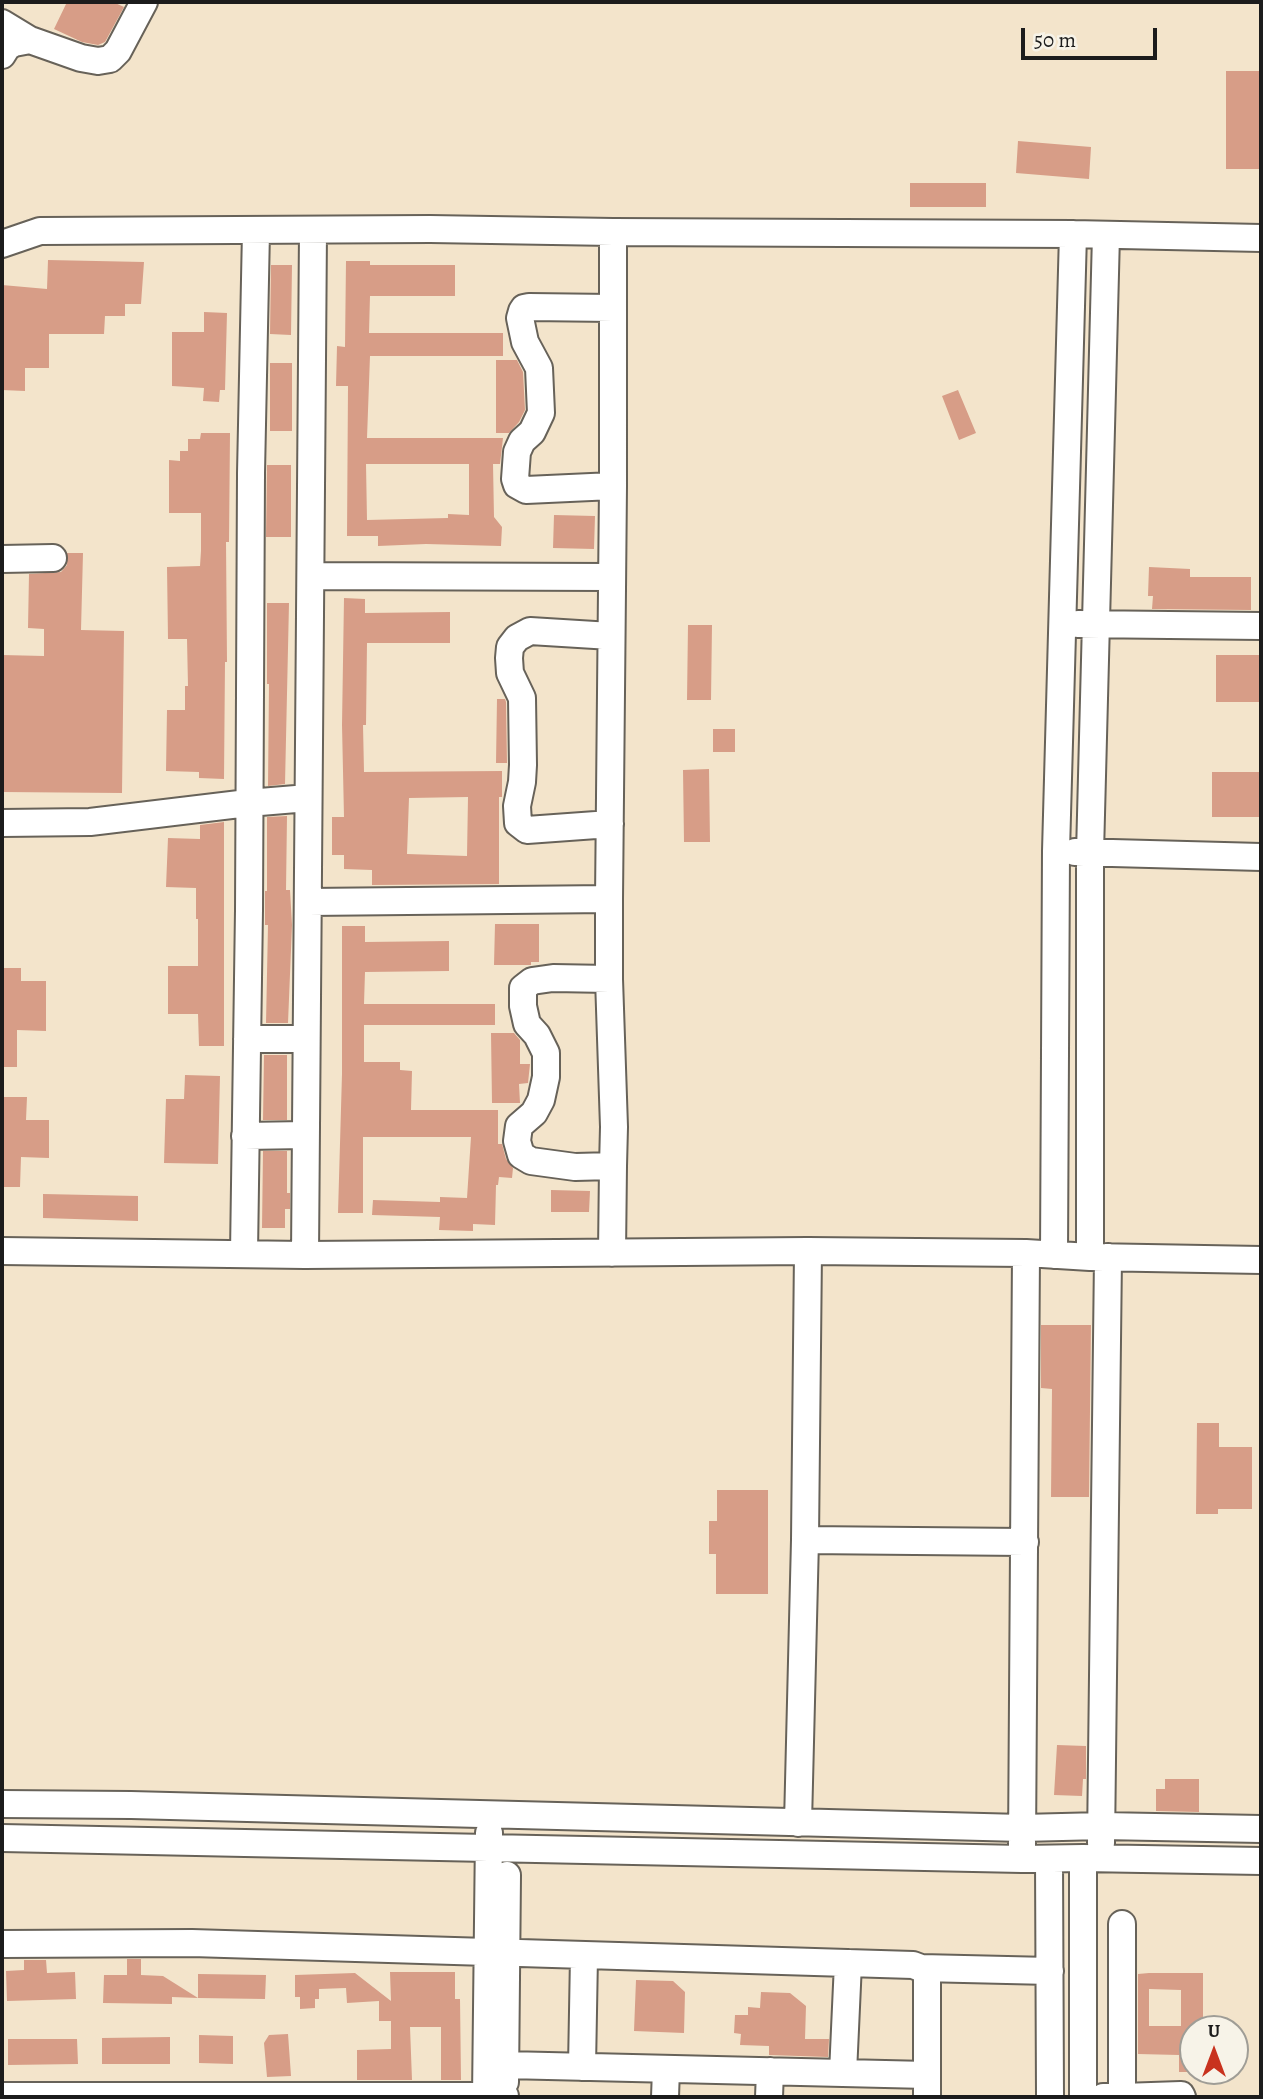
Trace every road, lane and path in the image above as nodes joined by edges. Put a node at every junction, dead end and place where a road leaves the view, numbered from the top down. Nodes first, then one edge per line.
1 (144, 2) edge
2 (2, 23) edge
3 (30, 40) junction
4 (2, 55) edge
5 (313, 230) junction
6 (256, 231) junction
7 (612, 232) junction
8 (1073, 234) junction
9 (1105, 235) junction
10 (1261, 238) edge
11 (2, 244) edge
12 (612, 307) junction
13 (613, 486) junction
14 (52, 558) dead end
15 (2, 559) edge
16 (311, 576) junction
17 (611, 577) junction
18 (1062, 623) junction
19 (1096, 625) junction
20 (1261, 626) edge
21 (611, 636) junction
22 (308, 798) junction
23 (248, 803) junction
24 (2, 823) edge
25 (610, 824) junction
26 (1056, 851) junction
27 (1090, 853) junction
28 (1261, 857) edge
29 (609, 899) junction
30 (308, 902) junction
31 (609, 979) junction
32 (247, 1038) junction
33 (306, 1039) junction
34 (304, 1135) junction
35 (245, 1136) junction
36 (612, 1166) junction
37 (2, 1251) edge
38 (808, 1251) junction
39 (244, 1253) junction
40 (612, 1253) junction
41 (1026, 1253) junction
42 (305, 1255) junction
43 (1054, 1255) junction
44 (1099, 1257) junction
45 (1261, 1259) edge
46 (805, 1540) junction
47 (1024, 1542) junction
48 (2, 1804) edge
49 (498, 1815) junction
50 (797, 1823) junction
51 (1102, 1826) junction
52 (1022, 1828) junction
53 (1261, 1829) edge
54 (2, 1838) edge
55 (498, 1848) junction
56 (1092, 1858) junction
57 (1022, 1859) junction
58 (1049, 1859) junction
59 (1261, 1861) edge
60 (1122, 1924) dead end
61 (2, 1944) edge
62 (497, 1953) junction
63 (584, 1956) junction
64 (848, 1963) junction
65 (921, 1968) junction
66 (1050, 1971) junction
67 (506, 2065) junction
68 (582, 2067) junction
69 (666, 2069) junction
70 (844, 2073) junction
71 (770, 2084) edge
72 (927, 2086) edge
73 (2, 2096) edge
74 (496, 2096) edge
75 (1122, 2096) edge
76 (665, 2097) edge
77 (1050, 2097) edge
78 (1083, 2097) edge
79 (1103, 2097) edge
80 (1182, 2097) edge

1 - 3 street
2 - 3 street
3 - 4 street
5 - 6 street
5 - 7 street
5 - 16 street
6 - 11 street
6 - 23 street
7 - 8 street
7 - 12 street
8 - 9 street
8 - 18 street
9 - 10 street
9 - 19 street
12 - 13 street
12 - 13 street
13 - 17 street
14 - 15 street
16 - 17 street
16 - 22 street
17 - 21 street
18 - 19 street
18 - 26 street
19 - 20 street
19 - 27 street
21 - 25 street
21 - 25 street
22 - 23 street
22 - 30 street
23 - 24 street
23 - 32 street
25 - 29 street
26 - 27 street
26 - 43 street
27 - 28 street
27 - 44 street
29 - 30 street
29 - 31 street
30 - 33 street
31 - 36 street
31 - 36 street
32 - 33 street
32 - 35 street
33 - 34 street
34 - 35 street
34 - 42 street
35 - 39 street
36 - 40 street
37 - 39 street
38 - 40 street
38 - 41 street
38 - 46 street
39 - 42 street
40 - 42 street
41 - 43 street
41 - 47 street
43 - 44 street
44 - 45 street
44 - 51 street
46 - 47 street
46 - 50 street
47 - 52 street
48 - 49 street
49 - 50 street
49 - 55 street
50 - 52 street
51 - 52 street
51 - 53 street
51 - 56 street
52 - 57 street
54 - 55 street
55 - 57 street
55 - 62 street
56 - 58 street
56 - 59 street
56 - 78 street
57 - 58 street
58 - 66 street
60 - 75 street
61 - 62 street
62 - 63 street
62 - 67 street
62 - 74 street
63 - 64 street
63 - 68 street
64 - 65 street
64 - 70 street
65 - 66 street
65 - 72 street
66 - 77 street
67 - 68 street
67 - 74 street
68 - 69 street
69 - 71 street
69 - 76 street
70 - 71 street
70 - 72 street
73 - 74 street
75 - 79 street
75 - 80 street

